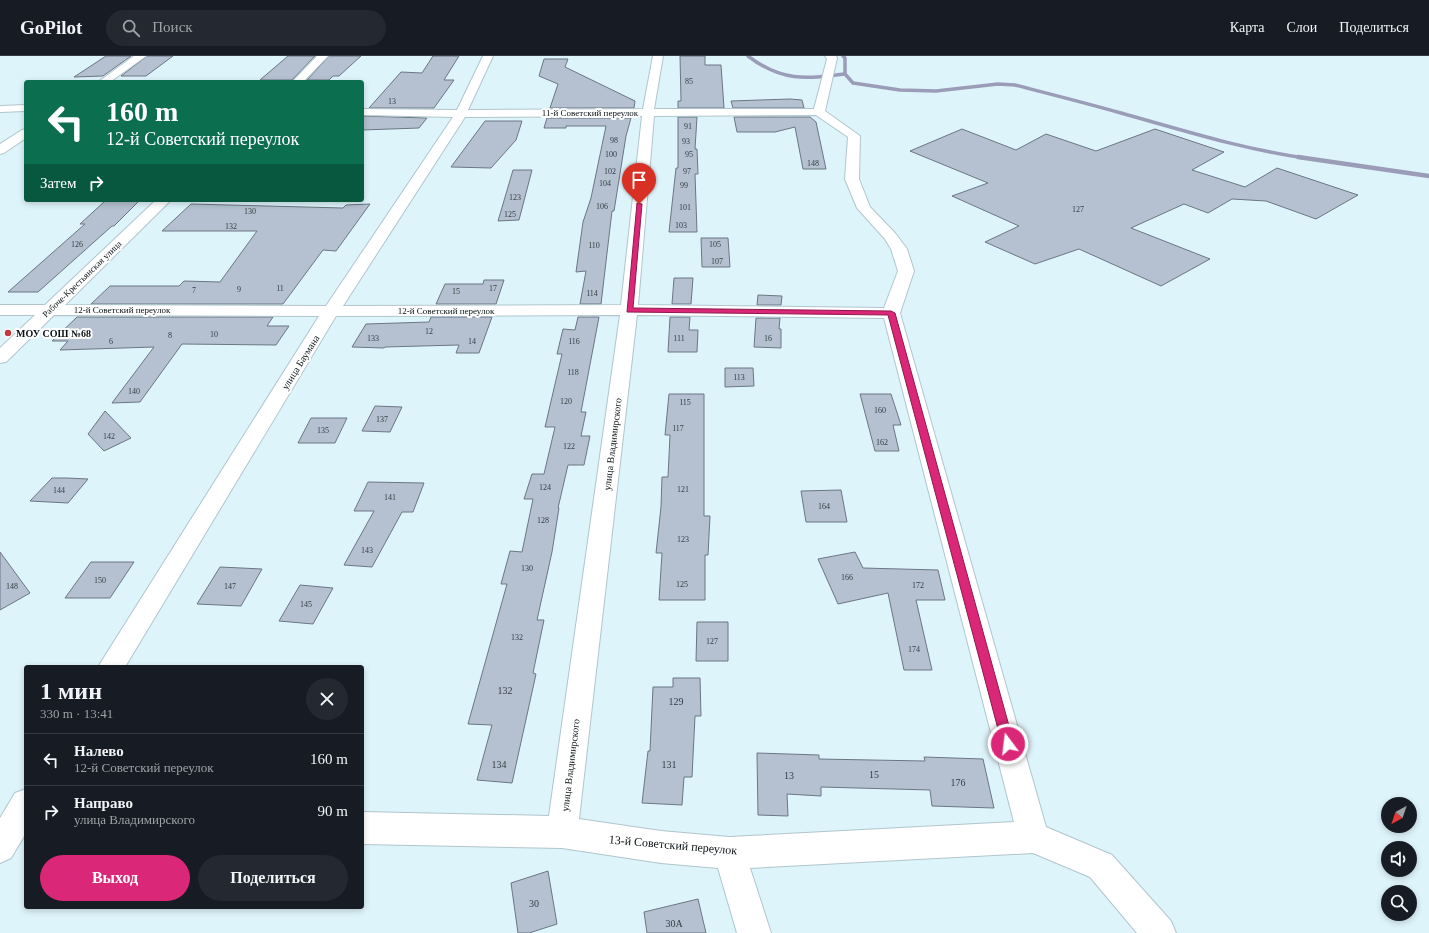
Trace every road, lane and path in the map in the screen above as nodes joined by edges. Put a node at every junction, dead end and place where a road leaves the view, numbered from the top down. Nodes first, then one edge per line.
1 (142, 56) edge
2 (322, 56) edge
3 (488, 56) edge
4 (658, 56) edge
5 (830, 56) edge
6 (106, 80) edge
7 (298, 80) edge
8 (24, 108) edge
9 (0, 109) edge
10 (364, 112) edge
11 (819, 112) junction
12 (648, 113) junction
13 (461, 114) junction
14 (24, 134) edge
15 (0, 150) edge
16 (162, 202) edge
17 (0, 310) edge
18 (51, 310) junction
19 (630, 310) junction
20 (331, 312) junction
21 (891, 313) junction
22 (0, 358) edge
23 (112, 665) edge
24 (17, 817) edge
25 (364, 828) edge
26 (562, 832) junction
27 (1033, 837) junction
28 (0, 847) edge
29 (729, 853) junction
30 (754, 933) edge
31 (1159, 933) edge

1 - 6 street
2 - 7 street
3 - 13 street, улица Баумана
4 - 12 street, улица Владимирского
5 - 11 street
8 - 9 street
10 - 13 street, 11-й Советский переулок
11 - 12 street, 11-й Советский переулок
11 - 21 street
12 - 13 street, 11-й Советский переулок
12 - 19 street, улица Владимирского
13 - 20 street, улица Баумана
14 - 15 street
16 - 18 street, Рабоче-Крестьянская улица
17 - 18 street, 12-й Советский переулок
18 - 20 street, 12-й Советский переулок
18 - 22 street, Рабоче-Крестьянская улица
19 - 20 street, 12-й Советский переулок
19 - 21 street, 12-й Советский переулок
19 - 26 street, улица Владимирского
20 - 23 street, улица Баумана
21 - 27 street
24 - 28 street
25 - 26 street, 13-й Советский переулок
26 - 29 street, 13-й Советский переулок
27 - 29 street, 13-й Советский переулок
27 - 31 street
29 - 30 street

